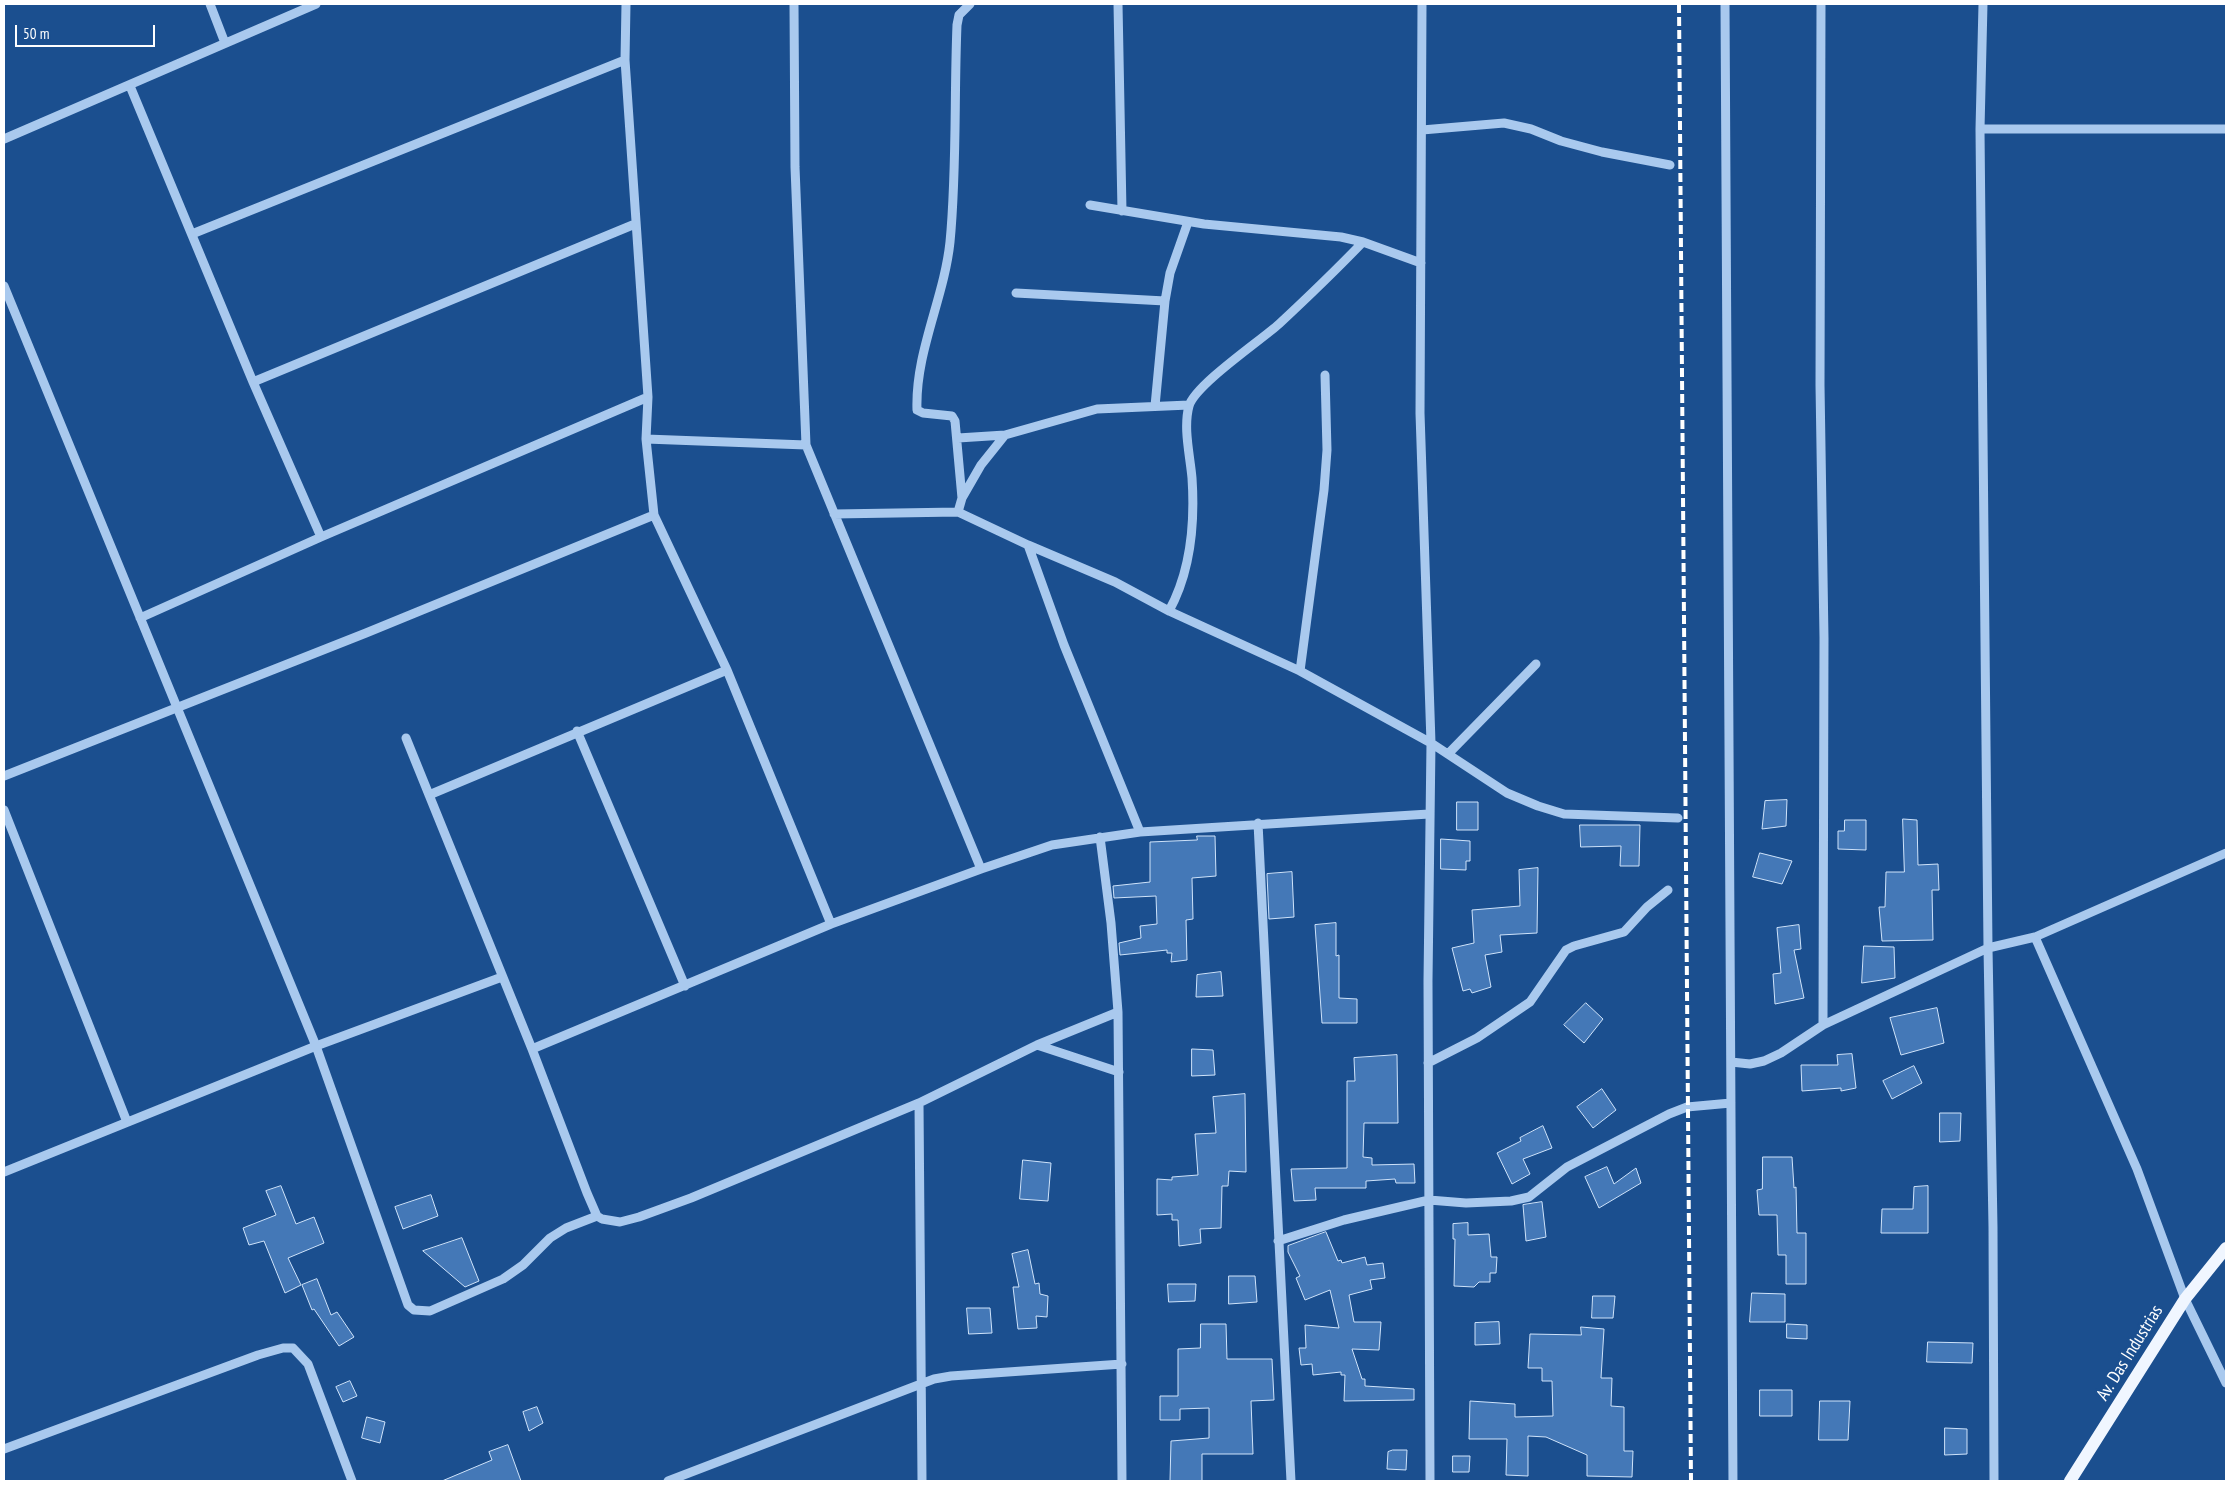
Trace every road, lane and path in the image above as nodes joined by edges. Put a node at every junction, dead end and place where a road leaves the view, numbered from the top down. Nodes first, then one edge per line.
1 (210, 4) edge
2 (316, 4) edge
3 (626, 4) edge
4 (794, 4) edge
5 (970, 4) edge
6 (1118, 4) edge
7 (1422, 4) edge
8 (1724, 4) edge
9 (1821, 4) edge
10 (1983, 4) edge
11 (225, 43) junction
12 (625, 60) junction
13 (130, 86) junction
14 (1980, 129) junction
15 (2226, 129) edge
16 (1422, 130) junction
17 (4, 139) edge
18 (1670, 165) dead end
19 (1090, 205) dead end
20 (1122, 211) junction
21 (1188, 222) junction
22 (635, 224) junction
23 (192, 234) junction
24 (1364, 242) junction
25 (1421, 263) junction
26 (4, 286) edge
27 (1016, 293) dead end
28 (1165, 301) junction
29 (1325, 375) dead end
30 (253, 382) junction
31 (648, 398) junction
32 (1189, 405) junction
33 (1155, 406) junction
34 (1005, 435) junction
35 (958, 438) junction
36 (646, 439) junction
37 (806, 445) junction
38 (962, 498) junction
39 (958, 512) junction
40 (834, 514) junction
41 (654, 515) junction
42 (321, 537) junction
43 (1028, 545) junction
44 (1169, 611) junction
45 (140, 618) junction
46 (1536, 664) dead end
47 (727, 670) junction
48 (1300, 671) junction
49 (177, 708) junction
50 (577, 731) junction
51 (406, 738) dead end
52 (1431, 743) junction
53 (1448, 754) junction
54 (4, 776) edge
55 (429, 795) junction
56 (4, 810) edge
57 (1429, 814) junction
58 (1678, 818) dead end
59 (1258, 823) junction
60 (1140, 832) junction
61 (1100, 836) junction
62 (2226, 853) edge
63 (981, 869) junction
64 (1668, 890) dead end
65 (830, 924) junction
66 (2035, 937) junction
67 (1988, 948) junction
68 (502, 977) junction
69 (685, 986) junction
70 (1118, 1012) junction
71 (1823, 1025) junction
72 (1037, 1045) junction
73 (316, 1046) junction
74 (532, 1050) junction
75 (1730, 1062) junction
76 (1428, 1064) junction
77 (1119, 1072) junction
78 (919, 1103) junction
79 (1731, 1103) junction
80 (126, 1122) junction
81 (4, 1172) edge
82 (1429, 1200) junction
83 (597, 1216) junction
84 (1278, 1241) junction
85 (2226, 1248) edge
86 (2185, 1299) junction
87 (1122, 1364) junction
88 (2226, 1383) edge
89 (920, 1386) junction
90 (4, 1449) edge
91 (692, 1477) edge
92 (352, 1481) edge
93 (668, 1481) edge
94 (922, 1481) edge
95 (1122, 1481) edge
96 (1291, 1481) edge
97 (1430, 1481) edge
98 (1733, 1481) edge
99 (1994, 1481) edge
100 (2070, 1481) edge

1 - 11 street
2 - 11 street
3 - 12 street
4 - 37 street
5 - 35 street
6 - 20 street
7 - 16 street
8 - 75 street
9 - 71 street
10 - 14 street
11 - 13 street
12 - 22 street
12 - 23 street
13 - 17 street
13 - 23 street
14 - 15 street
14 - 67 street
16 - 18 street
16 - 25 street
19 - 20 street
20 - 21 street
21 - 24 street
21 - 28 street
22 - 30 street
22 - 31 street
23 - 30 street
24 - 25 street
24 - 32 street
25 - 52 street
26 - 45 street
27 - 28 street
28 - 33 street
29 - 48 street
30 - 42 street
31 - 36 street
31 - 42 street
32 - 33 street
32 - 44 street
33 - 34 street
34 - 35 street
34 - 38 street
35 - 38 street
36 - 37 street
36 - 41 street
37 - 40 street
38 - 39 street
39 - 40 street
39 - 43 street
40 - 63 street
41 - 47 street
41 - 49 street
42 - 45 street
43 - 44 street
43 - 60 street
44 - 48 street
45 - 49 street
46 - 53 street
47 - 50 street
47 - 65 street
48 - 52 street
49 - 54 street
49 - 73 street
50 - 55 street
50 - 69 street
51 - 55 street
52 - 53 street
52 - 57 street
53 - 58 street
55 - 68 street
56 - 80 street
57 - 59 street
57 - 76 street
59 - 60 street
59 - 84 street
60 - 61 street
61 - 63 street
61 - 70 street
62 - 66 street
63 - 65 street
64 - 76 street
65 - 69 street
66 - 67 street
66 - 86 street
67 - 71 street
67 - 99 street
68 - 73 street
68 - 74 street
69 - 74 street
70 - 72 street
70 - 77 street
71 - 75 street
72 - 77 street
72 - 78 street
73 - 80 street
73 - 83 street
74 - 83 street
75 - 79 street
76 - 82 street
77 - 87 street
78 - 83 street
78 - 89 street
79 - 82 street
79 - 98 street
80 - 81 street
82 - 84 street
82 - 97 street
84 - 96 street
85 - 86 main road, Av. Das Industrias
86 - 88 street
86 - 100 main road, Av. Das Industrias
87 - 89 street
87 - 95 street
89 - 91 street
89 - 94 street
90 - 92 street
91 - 93 street

